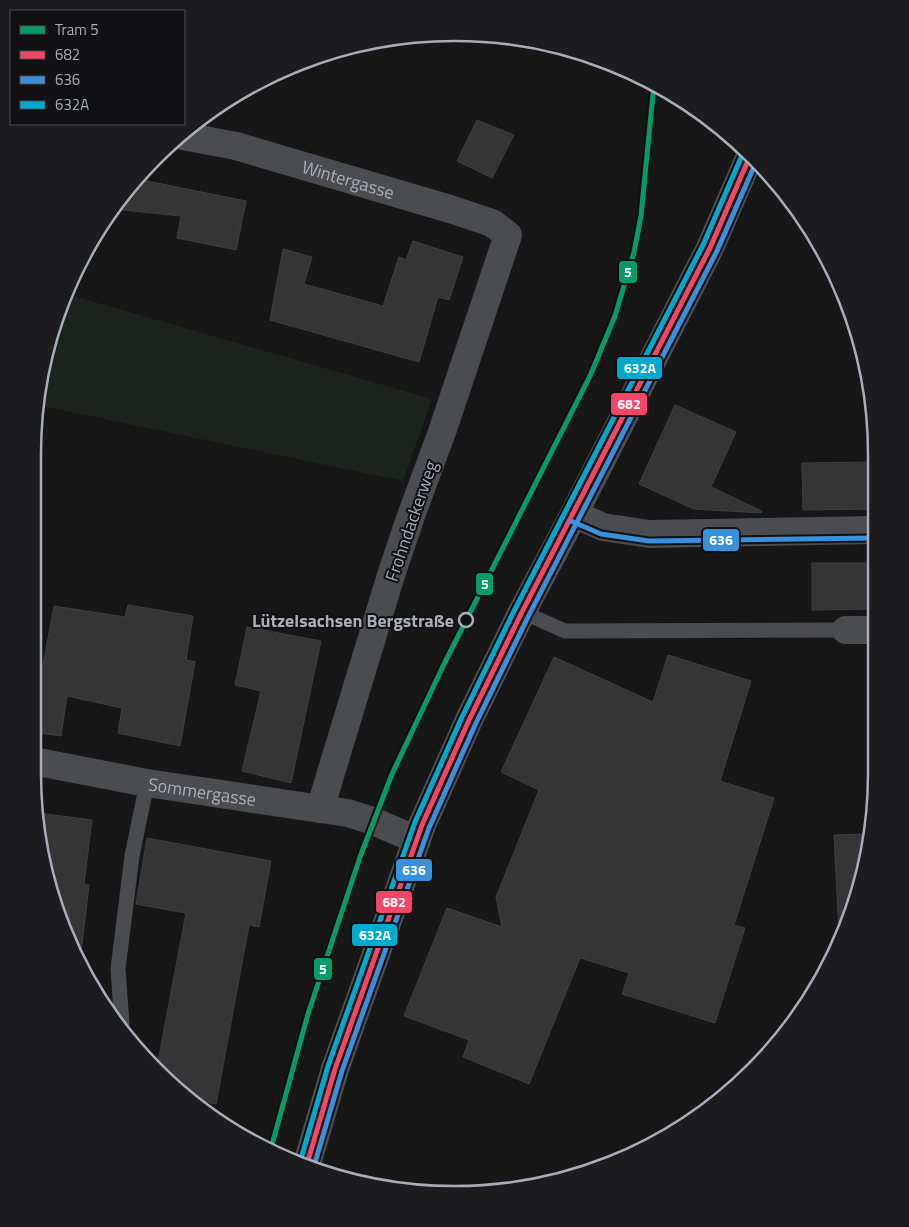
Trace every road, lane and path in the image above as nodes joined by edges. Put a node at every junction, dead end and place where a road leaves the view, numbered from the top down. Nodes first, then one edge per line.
1 (190, 137) edge
2 (747, 162) edge
3 (508, 235) joint
4 (574, 514) junction
5 (868, 530) edge
6 (522, 612) junction
7 (846, 630) joint
8 (868, 630) edge
9 (41, 763) edge
10 (147, 784) junction
11 (320, 809) junction
12 (419, 833) junction
13 (121, 1016) edge
14 (308, 1159) edge

1 - 3 street, Wintergasse
2 - 4 main road
3 - 11 street, Frohndackerweg
4 - 5 street
4 - 6 main road
6 - 7 lane
6 - 12 main road
7 - 8 street
9 - 10 street, Sommergasse
10 - 11 street, Sommergasse
10 - 13 lane
11 - 12 street, Sommergasse
12 - 14 main road

